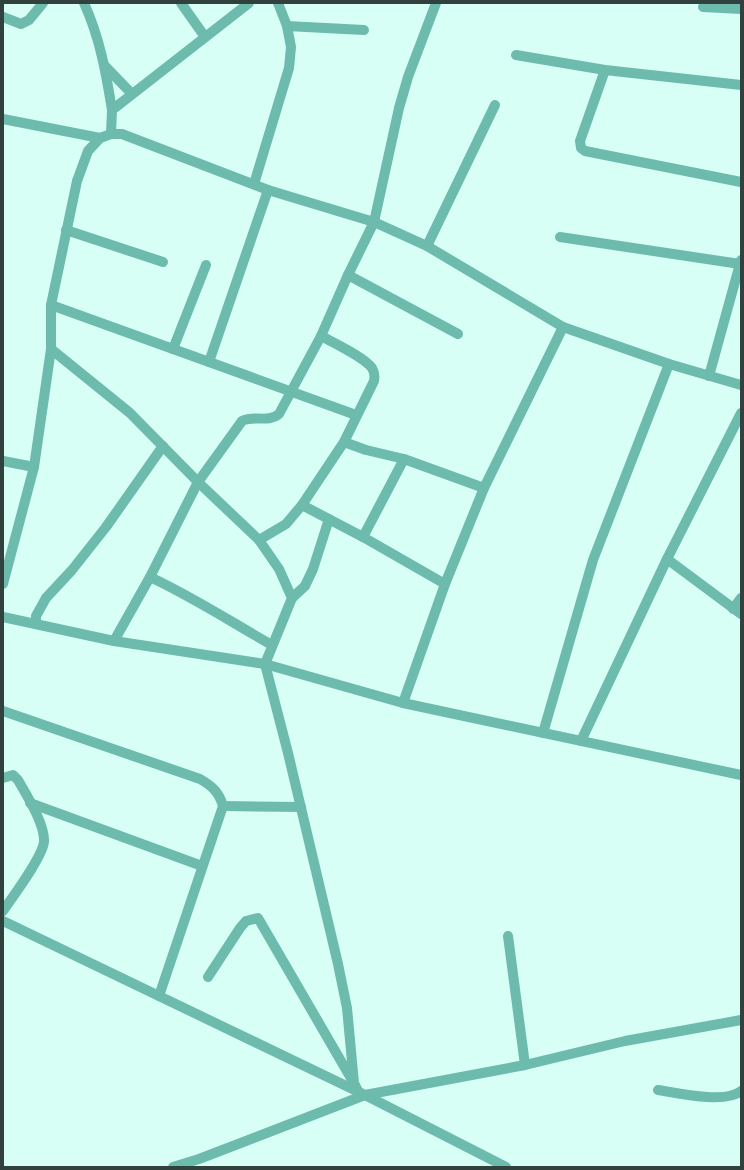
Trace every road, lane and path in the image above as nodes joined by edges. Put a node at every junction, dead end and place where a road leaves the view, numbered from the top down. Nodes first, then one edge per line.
1 (42, 3) edge
2 (84, 3) edge
3 (181, 3) edge
4 (249, 3) edge
5 (278, 3) edge
6 (436, 3) edge
7 (703, 7) dead end
8 (741, 9) edge
9 (3, 17) edge
10 (287, 26) junction
11 (364, 30) dead end
12 (205, 37) junction
13 (516, 55) dead end
14 (105, 66) junction
15 (605, 70) junction
16 (741, 85) edge
17 (132, 94) junction
18 (495, 105) dead end
19 (112, 110) junction
20 (3, 119) edge
21 (111, 134) junction
22 (100, 138) junction
23 (741, 182) edge
24 (254, 184) junction
25 (268, 190) junction
26 (374, 222) junction
27 (66, 230) junction
28 (560, 237) dead end
29 (427, 246) junction
30 (163, 262) dead end
31 (740, 262) edge
32 (206, 265) dead end
33 (348, 274) junction
34 (51, 305) junction
35 (563, 327) junction
36 (458, 334) dead end
37 (321, 336) junction
38 (51, 349) junction
39 (173, 349) junction
40 (209, 362) junction
41 (669, 364) junction
42 (709, 376) junction
43 (741, 385) edge
44 (290, 391) junction
45 (741, 413) edge
46 (356, 414) junction
47 (344, 442) junction
48 (163, 446) junction
49 (404, 459) junction
50 (3, 461) edge
51 (34, 468) junction
52 (198, 482) junction
53 (484, 488) junction
54 (302, 505) junction
55 (329, 519) junction
56 (363, 537) junction
57 (259, 540) junction
58 (667, 559) junction
59 (150, 577) junction
60 (3, 584) edge
61 (445, 584) junction
62 (292, 598) junction
63 (741, 598) edge
64 (737, 612) edge
65 (3, 617) edge
66 (36, 623) junction
67 (114, 641) junction
68 (272, 645) junction
69 (265, 664) junction
70 (403, 703) junction
71 (3, 711) edge
72 (543, 733) junction
73 (581, 741) junction
74 (741, 775) edge
75 (3, 778) edge
76 (30, 803) junction
77 (224, 806) junction
78 (301, 807) junction
79 (202, 866) junction
80 (3, 911) edge
81 (3, 921) edge
82 (508, 936) dead end
83 (208, 977) dead end
84 (159, 996) junction
85 (741, 1020) edge
86 (524, 1065) junction
87 (354, 1083) junction
88 (658, 1090) dead end
89 (741, 1091) edge
90 (362, 1094) junction
91 (173, 1167) edge
92 (506, 1167) edge

1 - 9 street
2 - 14 street
3 - 12 street
4 - 12 street
5 - 10 street
6 - 26 street
7 - 8 street
10 - 11 street
10 - 24 street
12 - 17 street
13 - 15 street
14 - 17 street
14 - 19 street
15 - 16 street
15 - 23 street
17 - 19 street
18 - 29 street
19 - 21 street
20 - 22 street
21 - 22 street
21 - 24 street
22 - 27 street
24 - 25 street
25 - 26 street
25 - 40 street
26 - 29 street
26 - 33 street
27 - 30 street
27 - 34 street
28 - 31 street
29 - 35 street
31 - 42 street
32 - 39 street
33 - 36 street
33 - 37 street
34 - 38 street
34 - 39 street
35 - 41 street
35 - 53 street
37 - 44 street
37 - 46 street
38 - 48 street
38 - 51 street
39 - 40 street
40 - 44 street
41 - 42 street
41 - 72 street
42 - 43 street
44 - 46 street
44 - 52 street
45 - 58 street
46 - 47 street
47 - 49 street
47 - 54 street
48 - 52 street
48 - 66 street
49 - 53 street
49 - 56 street
50 - 51 street
51 - 60 street
52 - 57 street
52 - 59 street
53 - 61 street
54 - 55 street
54 - 57 street
55 - 56 street
55 - 62 street
56 - 61 street
57 - 62 street
58 - 64 street
58 - 73 street
59 - 67 street
59 - 68 street
61 - 70 street
62 - 68 street
63 - 64 street
65 - 66 street
66 - 67 street
67 - 69 street
68 - 69 street
69 - 70 street
69 - 78 street
70 - 72 street
71 - 77 street
72 - 73 street
73 - 74 street
75 - 76 street
76 - 79 street
76 - 80 street
77 - 78 street
77 - 79 street
78 - 87 street
79 - 84 street
81 - 84 street
82 - 86 street
83 - 87 street
84 - 90 street
85 - 86 street
86 - 90 street
87 - 90 street
88 - 89 street
90 - 91 street
90 - 92 street

